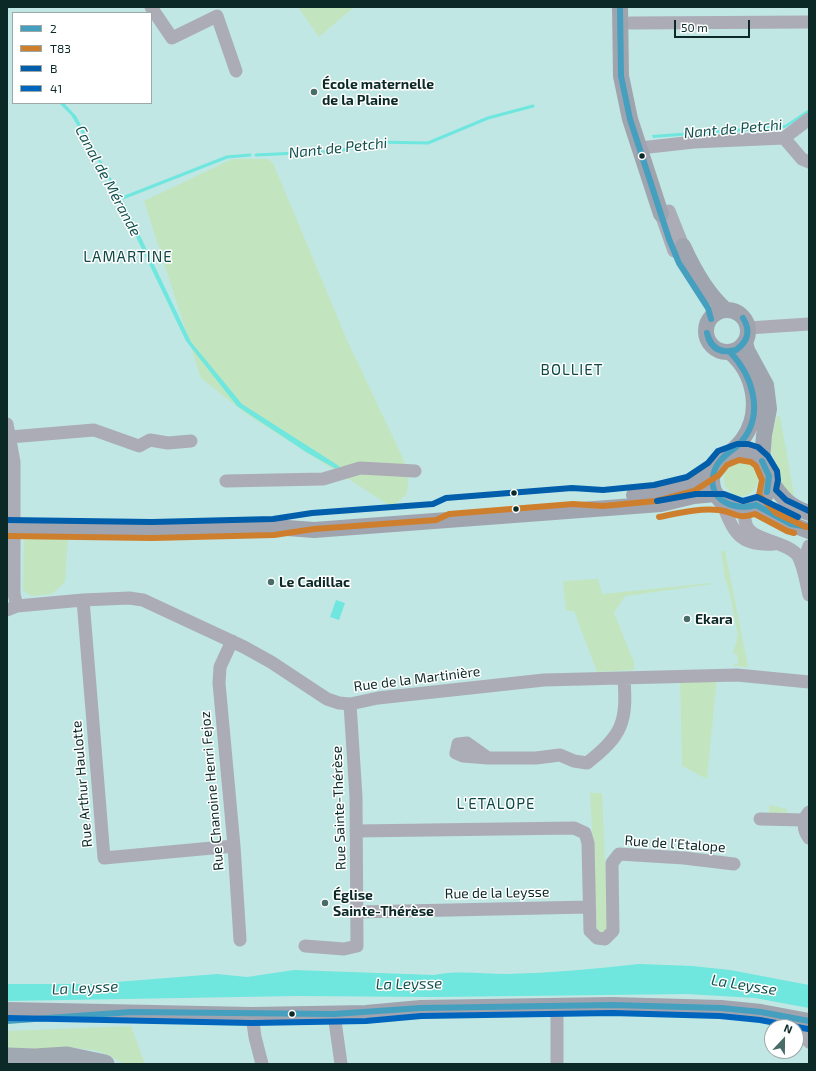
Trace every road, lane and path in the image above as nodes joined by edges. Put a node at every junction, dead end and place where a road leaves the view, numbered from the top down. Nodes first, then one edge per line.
1 (151, 7) edge
2 (620, 7) edge
3 (630, 7) edge
4 (809, 22) edge
5 (630, 23) junction
6 (236, 71) dead end
7 (809, 119) edge
8 (784, 138) junction
9 (644, 148) junction
10 (809, 162) edge
11 (665, 212) joint
12 (678, 248) junction
13 (726, 310) junction
14 (710, 319) junction
15 (809, 324) edge
16 (746, 335) junction
17 (730, 352) junction
18 (7, 424) edge
19 (10, 437) junction
20 (191, 441) dead end
21 (728, 455) junction
22 (762, 461) junction
23 (714, 470) junction
24 (415, 471) dead end
25 (770, 480) junction
26 (226, 481) dead end
27 (719, 498) junction
28 (750, 507) junction
29 (435, 512) junction
30 (809, 513) edge
31 (405, 524) junction
32 (274, 527) junction
33 (11, 528) edge
34 (809, 531) edge
35 (778, 544) junction
36 (809, 546) edge
37 (802, 565) junction
38 (809, 595) edge
39 (83, 600) junction
40 (12, 608) edge
41 (232, 641) junction
42 (624, 678) junction
43 (809, 682) edge
44 (350, 704) junction
45 (488, 758) dead end
46 (760, 819) dead end
47 (807, 826) edge
48 (356, 831) junction
49 (234, 846) junction
50 (734, 864) dead end
51 (589, 906) junction
52 (358, 912) junction
53 (240, 940) dead end
54 (305, 946) dead end
55 (557, 1006) junction
56 (7, 1010) edge
57 (131, 1012) junction
58 (252, 1014) junction
59 (334, 1014) junction
60 (792, 1018) junction
61 (7, 1021) edge
62 (809, 1022) edge
63 (809, 1042) edge
64 (7, 1057) edge
65 (93, 1063) edge
66 (262, 1064) edge
67 (341, 1064) edge
68 (557, 1064) edge

1 - 6 street
2 - 9 main road
3 - 5 main road
4 - 5 street
5 - 9 main road
7 - 8 street
8 - 9 street
8 - 10 street
9 - 11 main road
11 - 12 street
12 - 13 main road
12 - 14 main road
13 - 14 main road
13 - 16 main road
14 - 17 main road
15 - 16 street
16 - 17 main road
16 - 22 main road
17 - 21 main road
18 - 19 street
19 - 20 street
19 - 33 street
21 - 22 main road
21 - 23 main road
22 - 25 main road
23 - 27 main road
23 - 29 main road
24 - 26 street
25 - 28 main road
25 - 30 main road
27 - 28 main road
27 - 31 main road
27 - 35 street
28 - 34 main road
28 - 35 street
29 - 31 main road
29 - 32 main road
31 - 32 main road
32 - 33 main road
33 - 40 street
35 - 37 street
36 - 37 street
37 - 38 street
39 - 40 street, Rue de la Martinière
39 - 41 street, Rue de la Martinière
39 - 49 street, Rue Arthur Haulotte
41 - 44 street, Rue de la Martinière
41 - 49 street, Rue Chanoine Henri Fejoz
42 - 43 street, Rue de la Martinière
42 - 44 street, Rue de la Martinière
42 - 45 street
44 - 48 street, Rue Sainte-Thérèse
46 - 47 street
48 - 51 street, Rue de l'Etalope
48 - 52 street, Rue Sainte-Thérèse
49 - 53 street, Rue Chanoine Henri Fejoz
50 - 51 street, Rue de l'Etalope
51 - 52 street, Rue de la Leysse
52 - 54 street, Rue Sainte-Thérèse
55 - 59 main road
55 - 60 main road
55 - 68 street
56 - 57 main road
57 - 58 main road
57 - 61 main road
58 - 59 main road
58 - 66 street
59 - 67 street
60 - 62 main road
60 - 63 street
64 - 65 highway

